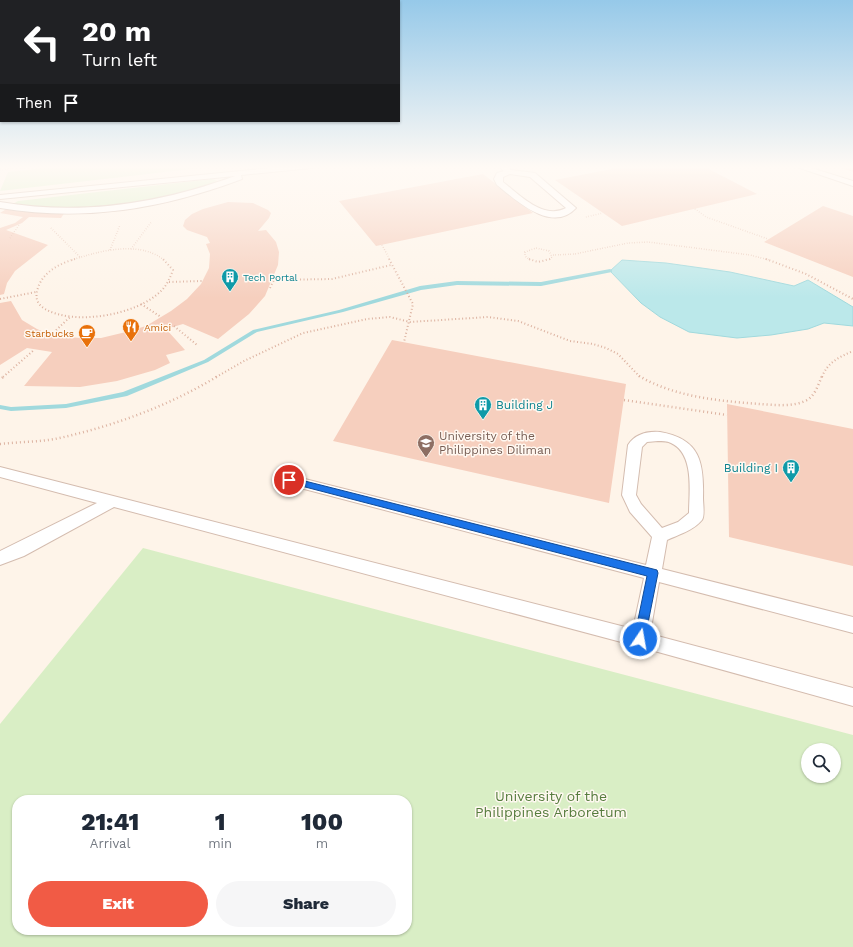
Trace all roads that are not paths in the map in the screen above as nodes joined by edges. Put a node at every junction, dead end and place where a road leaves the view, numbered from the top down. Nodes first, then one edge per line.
1 (38, 210) edge
2 (65, 210) edge
3 (537, 210) edge
4 (570, 210) edge
5 (0, 472) edge
6 (289, 480) dead end
7 (113, 501) junction
8 (660, 536) junction
9 (0, 546) edge
10 (18, 551) junction
11 (0, 558) edge
12 (653, 573) junction
13 (853, 625) edge
14 (640, 639) junction
15 (853, 698) edge

1 - 2 lane
3 - 4 lane
5 - 7 lane
6 - 12 lane
7 - 10 lane
7 - 14 lane
8 - 8 lane
8 - 12 lane
9 - 10 lane
10 - 11 lane
12 - 13 lane
12 - 14 lane
14 - 15 lane

